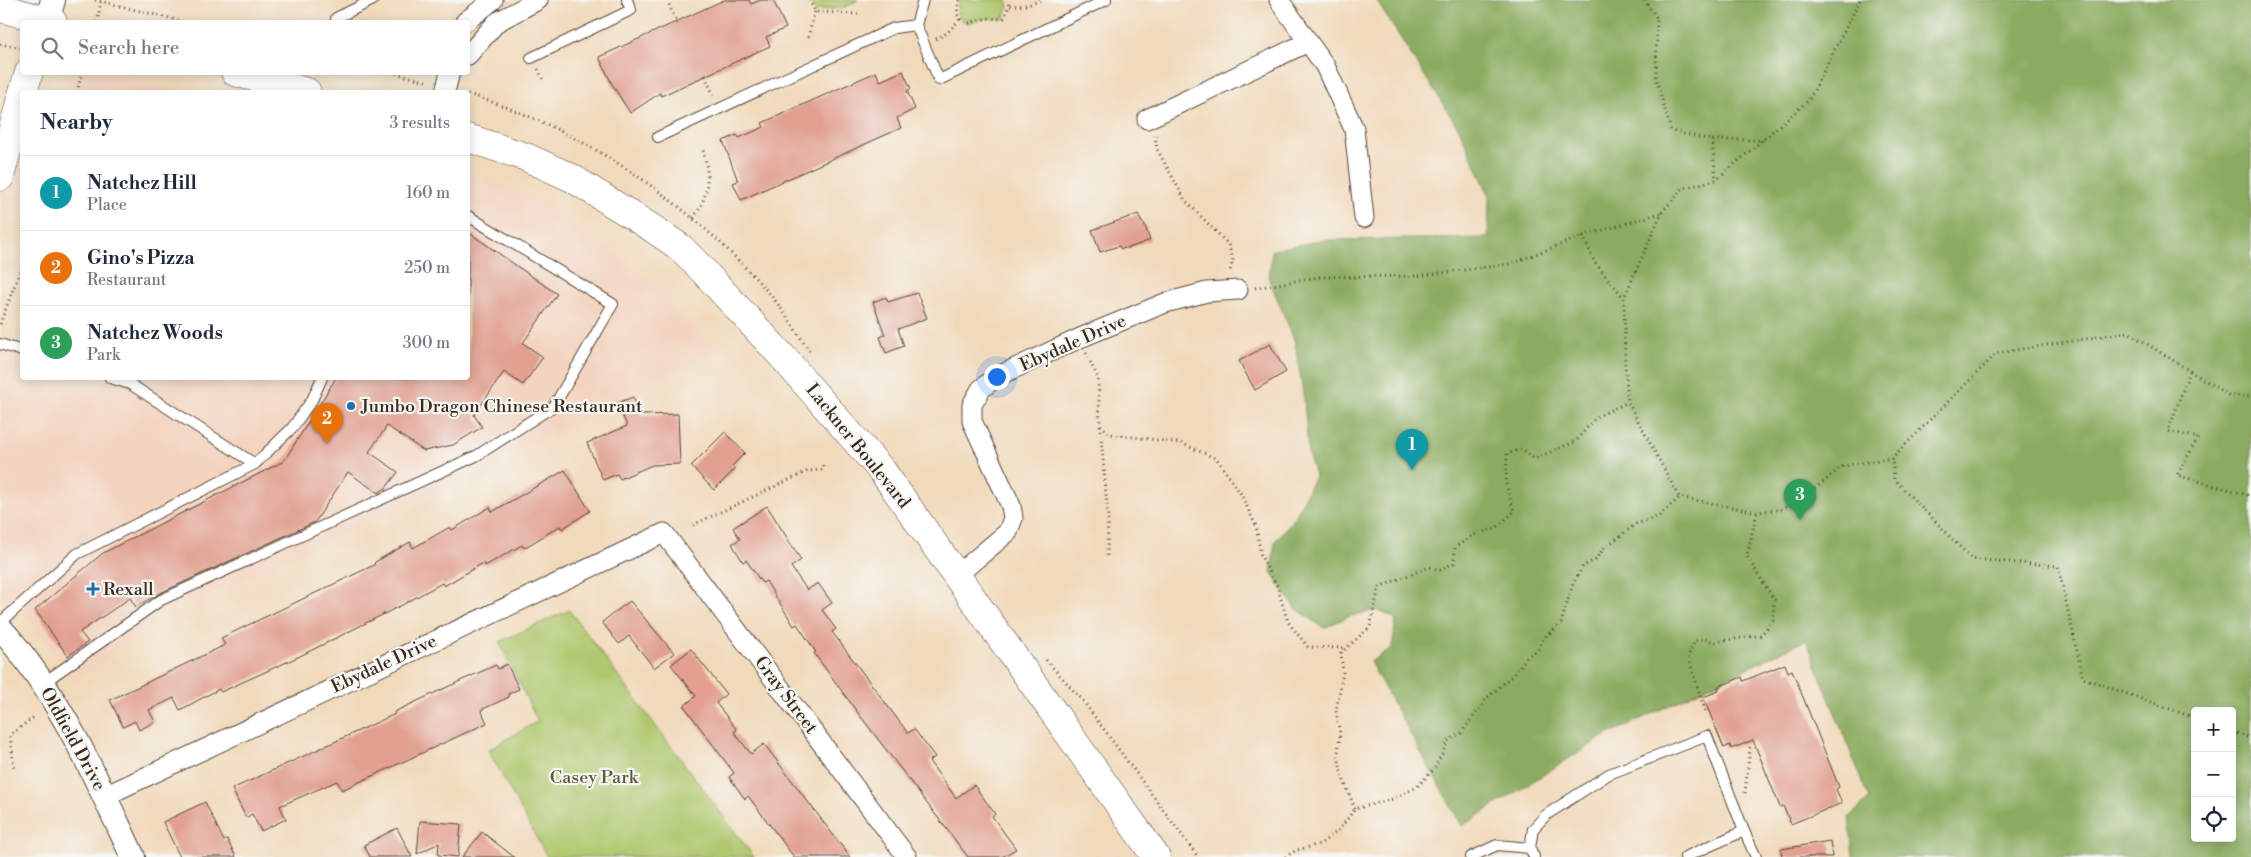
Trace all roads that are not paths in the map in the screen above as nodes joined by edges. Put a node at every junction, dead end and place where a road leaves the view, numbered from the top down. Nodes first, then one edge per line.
1 (373, 0) edge
2 (493, 0) edge
3 (538, 0) edge
4 (627, 0) edge
5 (922, 0) edge
6 (1106, 0) edge
7 (1279, 0) edge
8 (0, 8) edge
9 (50, 16) edge
10 (336, 18) dead end
11 (468, 20) edge
12 (916, 25) junction
13 (1308, 42) junction
14 (470, 53) edge
15 (531, 58) dead end
16 (28, 75) edge
17 (245, 75) edge
18 (24, 90) edge
19 (300, 90) edge
20 (20, 105) edge
21 (1152, 116) road end
22 (658, 137) dead end
23 (470, 139) edge
24 (0, 176) edge
25 (470, 217) edge
26 (1364, 218) dead end
27 (1231, 290) road end
28 (0, 344) edge
29 (20, 350) edge
30 (117, 380) edge
31 (321, 380) edge
32 (255, 464) junction
33 (664, 533) joint
34 (957, 575) junction
35 (0, 624) edge
36 (0, 628) edge
37 (42, 683) junction
38 (104, 796) junction
39 (1744, 831) junction
40 (1532, 853) edge
41 (133, 857) edge
42 (907, 857) edge
43 (1156, 857) edge
44 (1471, 857) edge
45 (1685, 857) edge
46 (1756, 857) edge

1 - 10 lane
2 - 11 street
3 - 14 street
4 - 15 lane
5 - 12 lane
6 - 12 lane
7 - 13 street
8 - 9 main road
12 - 22 lane
13 - 21 street
13 - 26 street
16 - 18 main road
17 - 19 main road
20 - 24 main road
23 - 34 main road, Lackner Boulevard
25 - 37 lane
27 - 34 street, Ebydale Drive
28 - 29 lane
30 - 32 lane
31 - 32 lane
32 - 35 lane
33 - 38 street, Ebydale Drive
33 - 42 street, Gray Street
34 - 43 main road, Lackner Boulevard
36 - 37 street, Oldfield Drive
37 - 38 street, Oldfield Drive
38 - 41 street, Oldfield Drive
39 - 40 lane
39 - 45 lane
39 - 46 lane
40 - 44 lane

